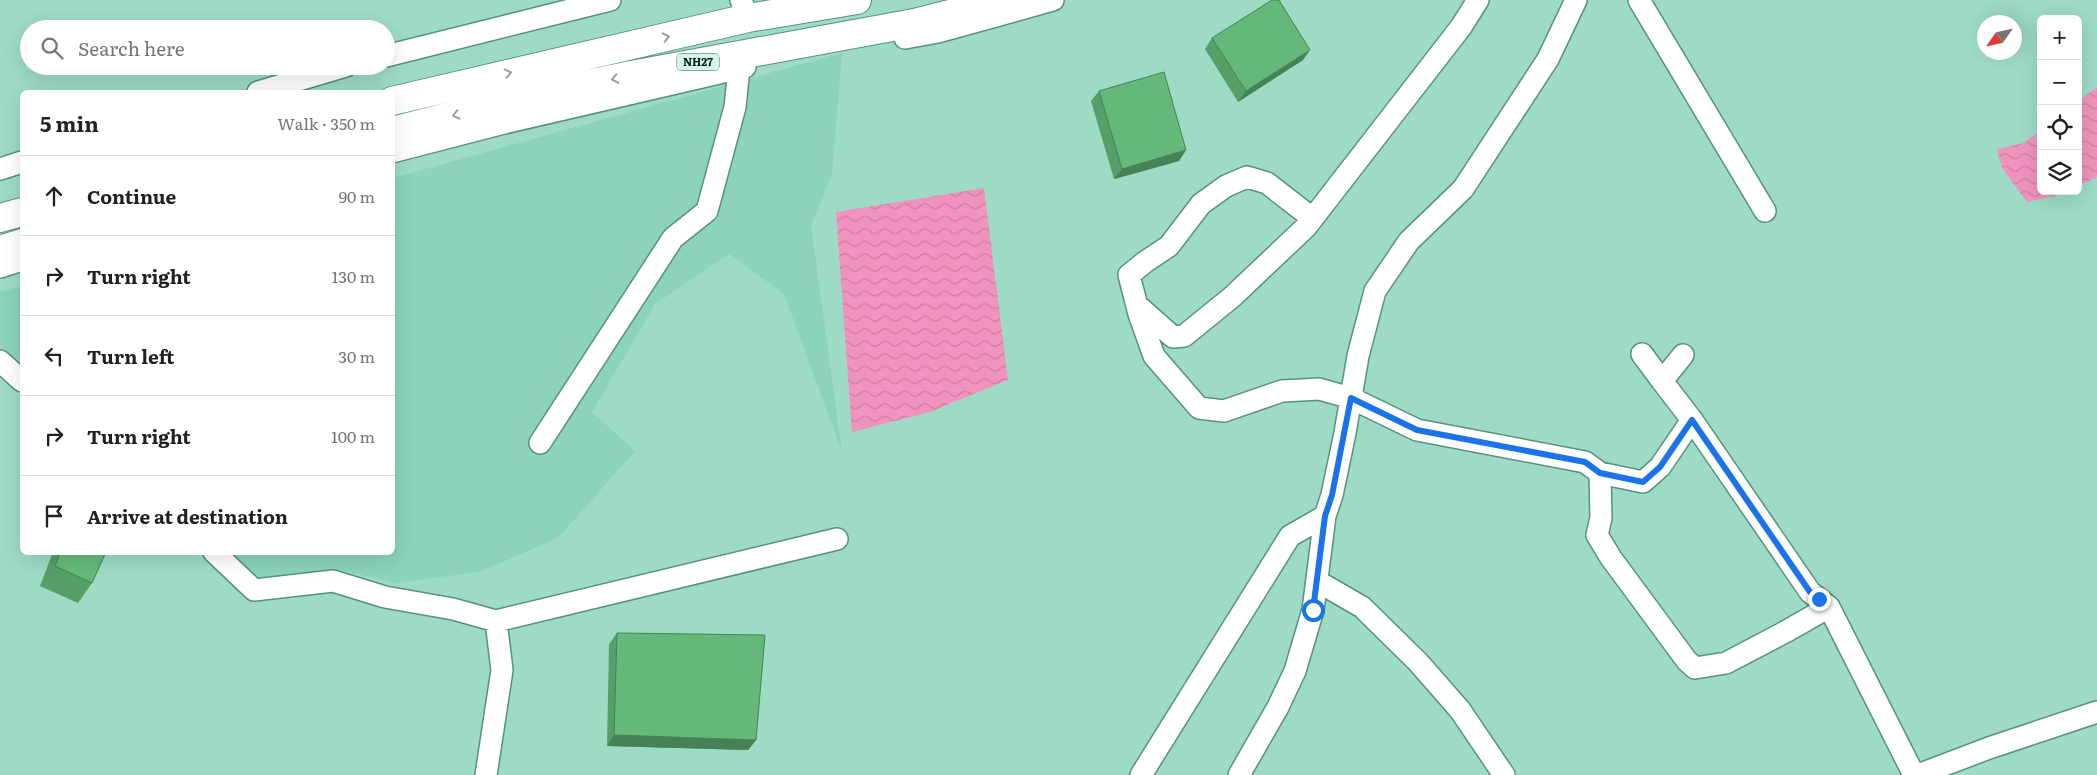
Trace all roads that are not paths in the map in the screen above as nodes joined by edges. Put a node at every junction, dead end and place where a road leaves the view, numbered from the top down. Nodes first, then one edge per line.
1 (610, 0) edge
2 (857, 0) edge
3 (1006, 0) edge
4 (1053, 0) edge
5 (1478, 0) edge
6 (1576, 0) edge
7 (1639, 0) edge
8 (744, 9) edge
9 (395, 54) edge
10 (739, 68) junction
11 (316, 75) edge
12 (265, 90) edge
13 (395, 100) edge
14 (395, 131) edge
15 (395, 151) edge
16 (20, 163) edge
17 (0, 169) edge
18 (1765, 211) dead end
19 (20, 213) edge
20 (0, 218) edge
21 (1312, 218) junction
22 (20, 244) edge
23 (0, 250) edge
24 (20, 261) edge
25 (0, 267) edge
26 (1136, 304) junction
27 (1642, 354) dead end
28 (1683, 355) dead end
29 (0, 361) edge
30 (20, 379) edge
31 (1662, 381) junction
32 (1351, 398) junction
33 (1692, 420) junction
34 (540, 443) dead end
35 (1600, 473) junction
36 (1325, 516) junction
37 (836, 539) dead end
38 (217, 555) edge
39 (1317, 581) junction
40 (1829, 606) junction
41 (496, 622) junction
42 (2097, 712) edge
43 (486, 775) edge
44 (1141, 775) edge
45 (1239, 775) edge
46 (1504, 775) edge
47 (1916, 775) edge

1 - 9 street
2 - 8 highway, NH27
3 -> 14 highway, NH27
4 - 10 street
5 - 21 street
6 - 32 street
7 - 18 street
13 -> 8 highway, NH27
10 - 15 street
10 - 34 street
11 - 12 street
16 - 17 street
19 - 20 highway
21 - 26 street
21 - 26 street
22 - 23 highway
24 - 25 street
26 - 32 street
27 - 31 street
28 - 31 street
29 - 30 street
31 - 33 street
32 - 35 street
32 - 36 street
33 - 35 street
33 - 40 street
35 - 40 street
36 - 39 street
36 - 44 street
37 - 41 street
38 - 41 street
39 - 45 street
39 - 46 street
40 - 47 street
41 - 43 street
42 - 47 street

